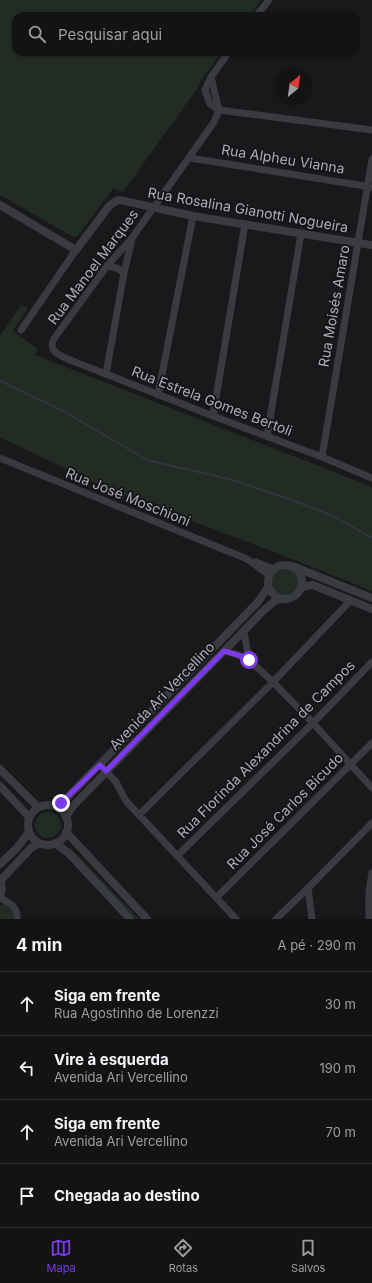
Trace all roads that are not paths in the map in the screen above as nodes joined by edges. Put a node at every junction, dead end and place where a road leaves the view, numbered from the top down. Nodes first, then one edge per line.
1 (269, 0) edge
2 (259, 12) edge
3 (226, 56) edge
4 (220, 110) junction
5 (372, 130) edge
6 (190, 158) junction
7 (372, 160) edge
8 (370, 186) edge
9 (0, 205) edge
10 (154, 207) junction
11 (193, 216) junction
12 (245, 224) junction
13 (301, 234) junction
14 (132, 238) junction
15 (358, 243) junction
16 (372, 245) edge
17 (76, 250) junction
18 (107, 266) junction
19 (124, 273) junction
20 (21, 330) dead end
21 (54, 340) joint
22 (106, 374) junction
23 (158, 395) junction
24 (213, 416) junction
25 (267, 436) junction
26 (322, 457) junction
27 (0, 458) edge
28 (372, 478) edge
29 (294, 567) junction
30 (271, 572) junction
31 (268, 587) junction
32 (301, 588) junction
33 (372, 598) edge
34 (282, 599) junction
35 (351, 600) junction
36 (372, 609) edge
37 (244, 631) junction
38 (224, 651) junction
39 (249, 660) junction
40 (372, 662) edge
41 (273, 682) junction
42 (312, 723) junction
43 (372, 743) edge
44 (100, 765) junction
45 (351, 765) junction
46 (0, 769) edge
47 (106, 771) junction
48 (0, 786) edge
49 (372, 788) edge
50 (38, 807) junction
51 (58, 807) junction
52 (139, 815) junction
53 (29, 817) junction
54 (66, 817) junction
55 (372, 823) edge
56 (369, 830) edge
57 (29, 832) junction
58 (66, 832) junction
59 (40, 843) junction
60 (55, 843) junction
61 (178, 855) junction
62 (0, 864) edge
63 (372, 873) edge
64 (1, 879) edge
65 (308, 888) junction
66 (0, 897) edge
67 (217, 897) junction
68 (17, 919) edge
69 (130, 919) edge
70 (147, 919) edge
71 (236, 919) edge
72 (276, 919) edge
73 (312, 919) edge
74 (368, 919) edge

1 - 2 street
3 - 4 street
4 - 5 street
4 - 6 street, Rua Manoel Marques
6 - 8 street, Rua Alpheu Vianna
6 - 10 street, Rua Manoel Marques
7 - 8 street, Rua Moisés Amaro
8 - 15 street, Rua Moisés Amaro
9 - 17 street
10 - 11 street, Rua Rosalina Gianotti Nogueira
10 - 14 street, Rua Manoel Marques
10 - 17 street, Rua Rosalina Gianotti Nogueira
11 - 12 street, Rua Rosalina Gianotti Nogueira
11 - 23 street
12 - 13 street, Rua Rosalina Gianotti Nogueira
12 - 24 street
13 - 15 street, Rua Rosalina Gianotti Nogueira
13 - 25 street
14 - 18 street, Rua Manoel Marques
14 - 19 street
15 - 16 street, Rua Rosalina Gianotti Nogueira
15 - 26 street, Rua Moisés Amaro
17 - 20 street
18 - 19 street
18 - 21 street, Rua Manoel Marques
19 - 22 street
21 - 22 street, Rua Estrela Gomes Bertoli
22 - 23 street, Rua Estrela Gomes Bertoli
23 - 24 street, Rua Estrela Gomes Bertoli
24 - 25 street, Rua Estrela Gomes Bertoli
25 - 26 street, Rua Estrela Gomes Bertoli
26 - 28 street, Rua Estrela Gomes Bertoli
27 - 30 street, Rua José Moschioni
29 - 30 street
29 - 32 street
29 - 33 street
30 - 31 street
31 - 34 street
31 - 44 street, Avenida Ari Vercellino
32 - 34 street
32 - 35 street
34 - 37 street, Avenida Ari Vercellino
35 - 36 street
35 - 41 street
37 - 38 street, Avenida Ari Vercellino
37 - 39 street
38 - 39 street
38 - 47 street, Avenida Ari Vercellino
39 - 41 street
40 - 42 street, Rua Florinda Alexandrina de Campos
41 - 42 street
41 - 52 street
42 - 45 street
42 - 61 street, Rua Florinda Alexandrina de Campos
43 - 45 street, Rua José Carlos Bicudo
44 - 47 street
44 - 51 street, Avenida Ari Vercellino
45 - 49 street
45 - 67 street, Rua José Carlos Bicudo
46 - 50 street
47 - 52 street
47 - 54 street, Avenida Ari Vercellino
48 - 53 street
50 - 51 street
50 - 53 street
51 - 54 street
52 - 61 street
53 - 57 street
54 - 58 street
55 - 56 street
56 - 65 street
57 - 59 street
57 - 62 street
58 - 60 street
58 - 70 street
59 - 60 street
59 - 64 street
60 - 69 street
61 - 67 street
63 - 74 street
64 - 66 street
65 - 72 street
65 - 73 street
66 - 68 street
67 - 71 street

